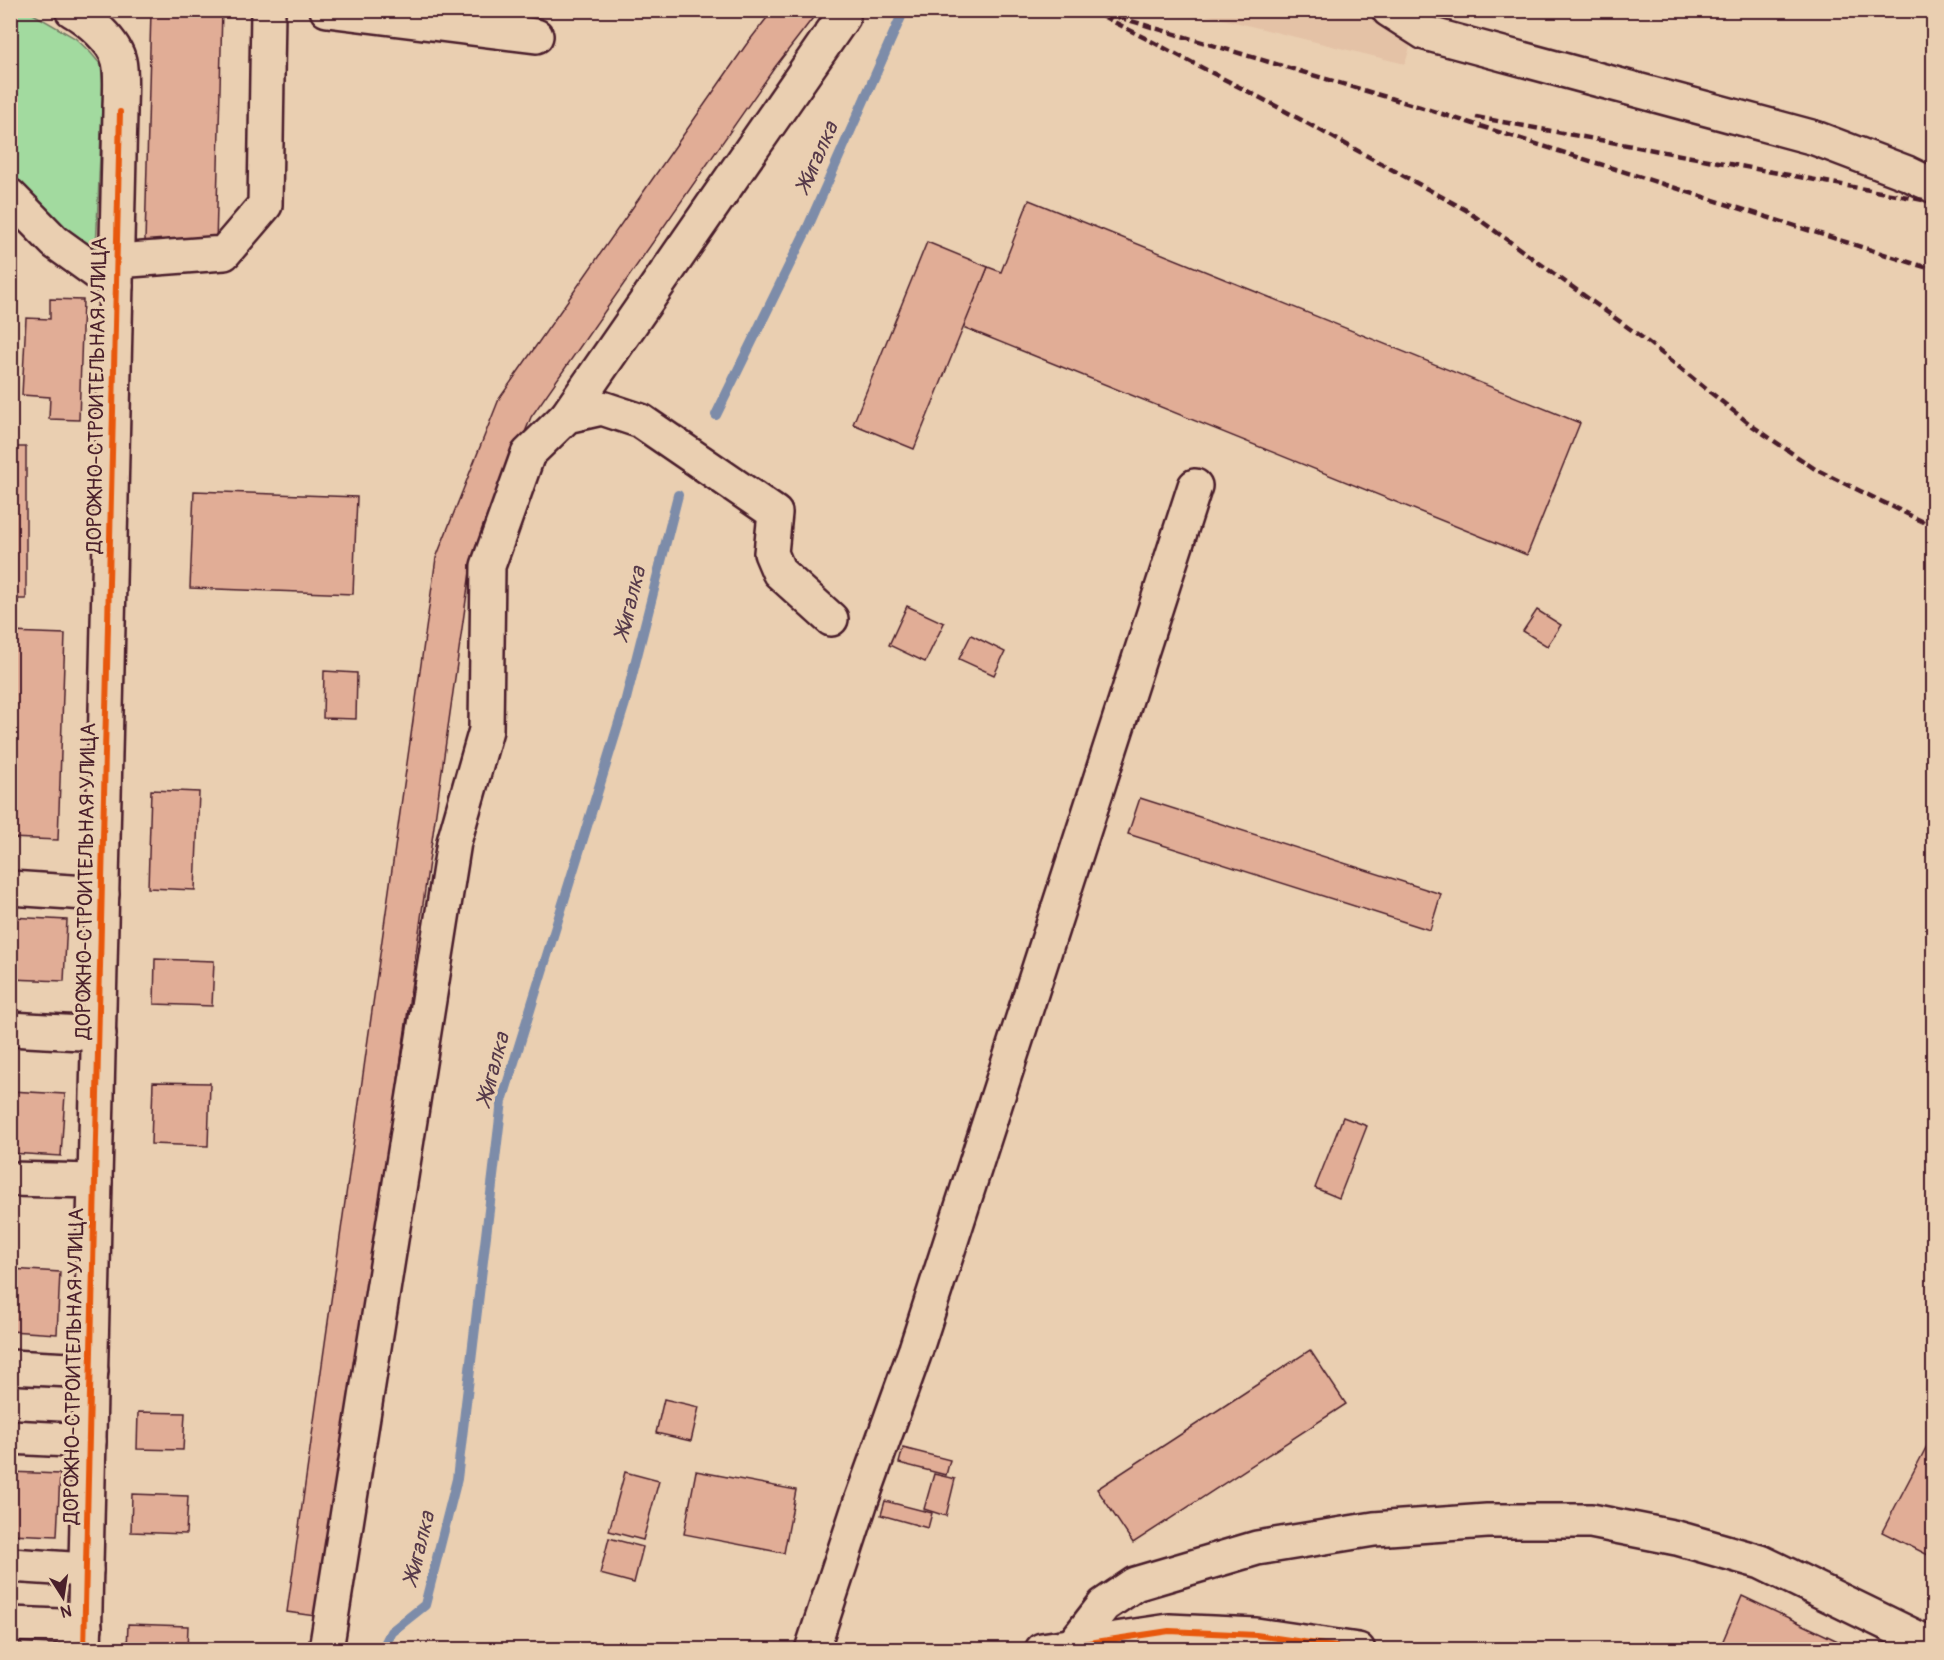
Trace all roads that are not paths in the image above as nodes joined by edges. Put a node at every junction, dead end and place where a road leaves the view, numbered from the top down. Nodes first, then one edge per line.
1 (72, 10) edge
2 (268, 10) edge
3 (327, 10) edge
4 (1389, 10) edge
5 (843, 17) dead end
6 (536, 36) dead end
7 (1934, 186) edge
8 (10, 196) edge
9 (116, 274) junction
10 (567, 416) junction
11 (1196, 486) dead end
12 (831, 619) dead end
13 (10, 888) edge
14 (102, 894) junction
15 (10, 1029) edge
16 (99, 1034) junction
17 (10, 1179) edge
18 (95, 1181) junction
19 (10, 1367) edge
20 (91, 1371) junction
21 (10, 1437) edge
22 (89, 1441) junction
23 (10, 1565) edge
24 (86, 1570) junction
25 (10, 1624) edge
26 (84, 1638) edge
27 (1934, 1646) edge
28 (1058, 1647) edge
29 (326, 1650) edge
30 (812, 1650) edge
31 (1358, 1650) edge

1 - 9 street, ДОРОЖНО-СТРОИТЕЛЬНАЯ УЛИЦА
2 - 9 street
3 - 6 street
4 - 7 street
5 - 10 street
8 - 9 street
9 - 14 street, ДОРОЖНО-СТРОИТЕЛЬНАЯ УЛИЦА
10 - 12 street
10 - 29 street
11 - 30 street
13 - 14 street
14 - 16 street, ДОРОЖНО-СТРОИТЕЛЬНАЯ УЛИЦА
15 - 16 street
16 - 18 street, ДОРОЖНО-СТРОИТЕЛЬНАЯ УЛИЦА
17 - 18 street
18 - 20 street, ДОРОЖНО-СТРОИТЕЛЬНАЯ УЛИЦА
19 - 20 street
20 - 22 street, ДОРОЖНО-СТРОИТЕЛЬНАЯ УЛИЦА
21 - 22 street
22 - 24 street, ДОРОЖНО-СТРОИТЕЛЬНАЯ УЛИЦА
23 - 24 street
24 - 26 street, ДОРОЖНО-СТРОИТЕЛЬНАЯ УЛИЦА
25 - 26 street
27 - 28 street
28 - 31 street

